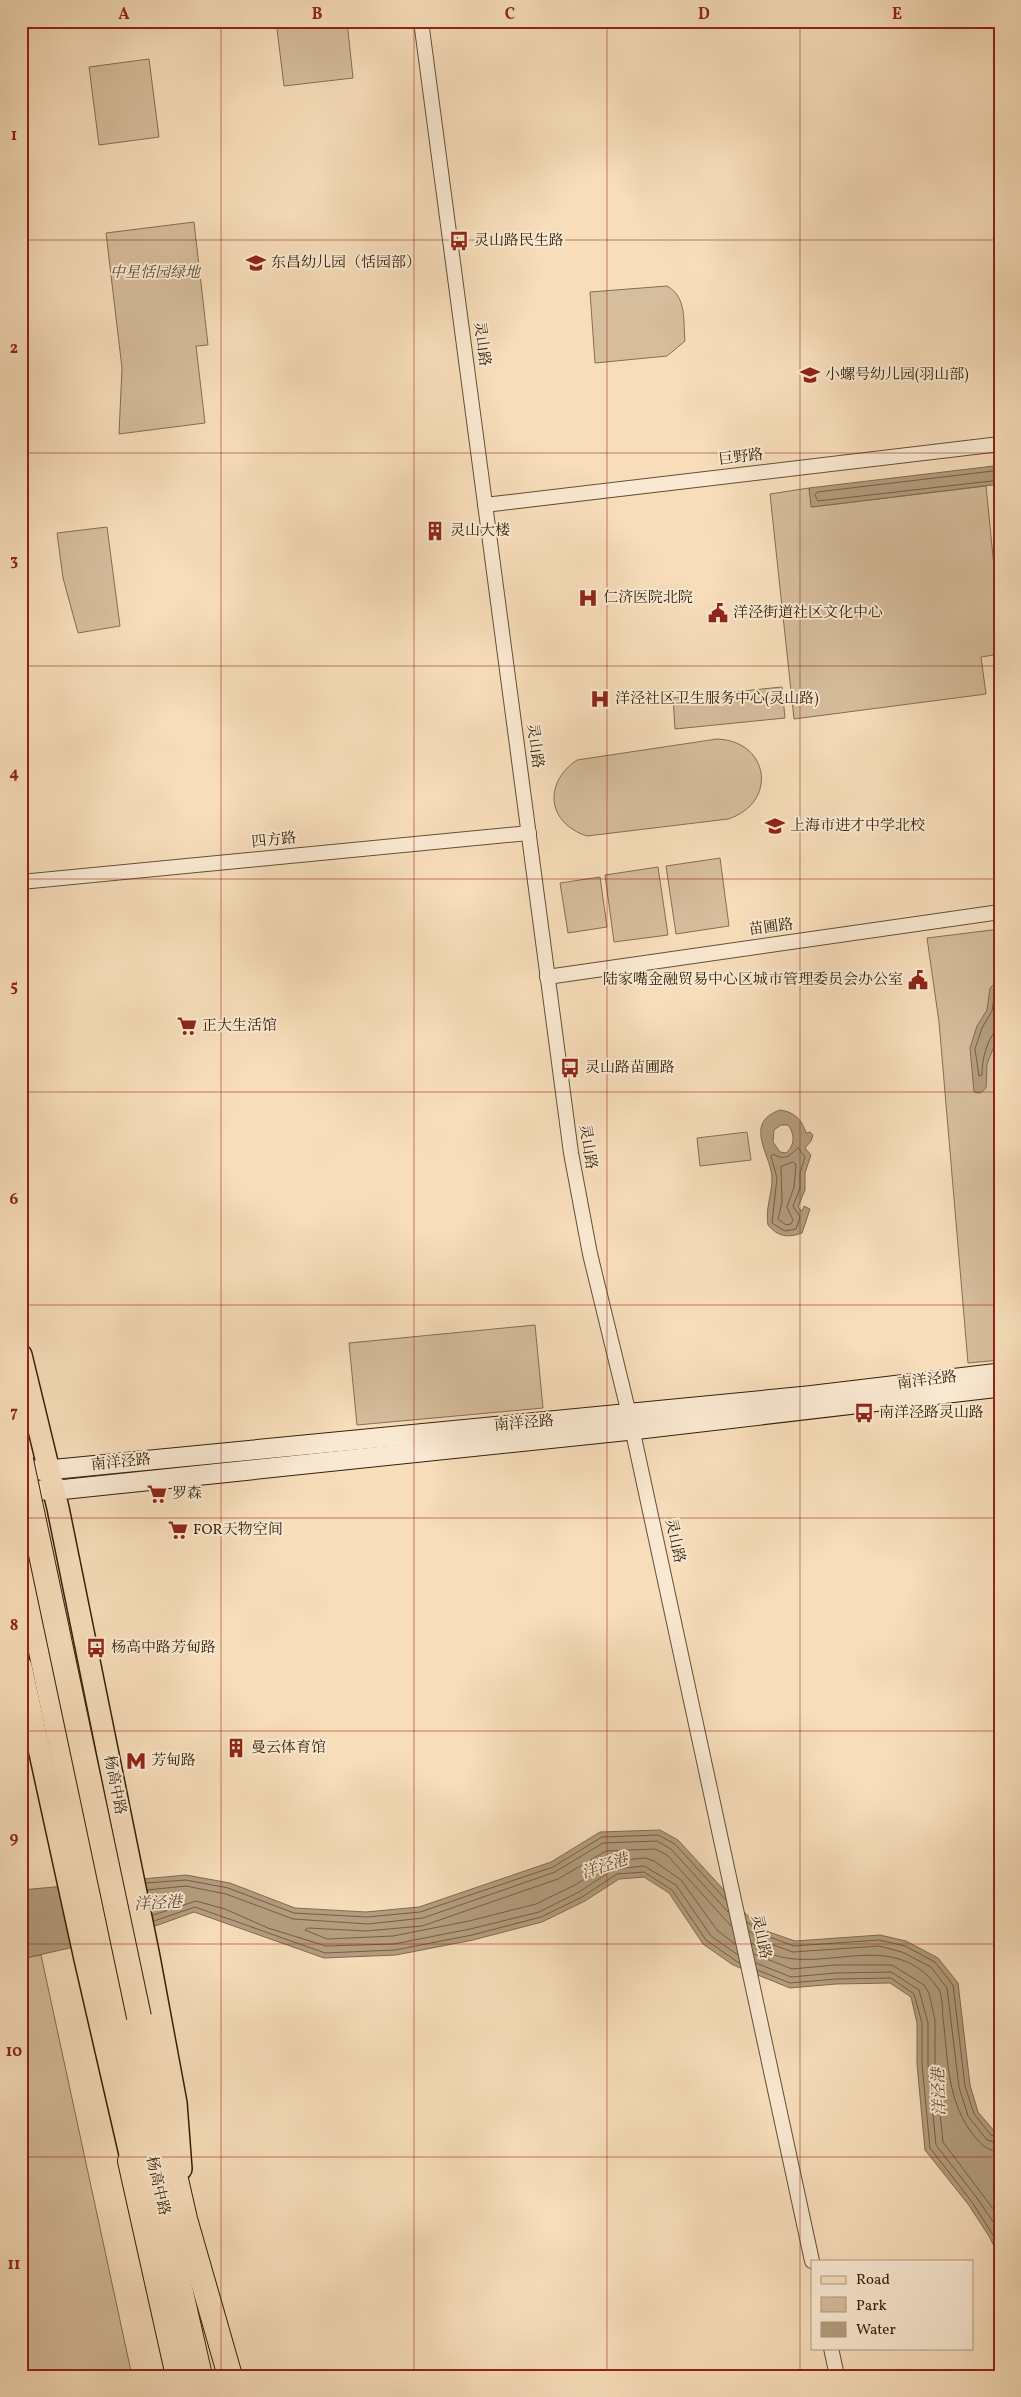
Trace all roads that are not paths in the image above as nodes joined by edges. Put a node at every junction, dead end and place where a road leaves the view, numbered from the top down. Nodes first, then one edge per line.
1 (421, 21) edge
2 (1000, 444) edge
3 (485, 505) junction
4 (529, 832) junction
5 (21, 882) edge
6 (1000, 912) edge
7 (547, 977) junction
8 (21, 1355) edge
9 (1000, 1373) edge
10 (1000, 1387) edge
11 (631, 1422) junction
12 (21, 1460) edge
13 (21, 1470) edge
14 (48, 1470) junction
15 (53, 1490) junction
16 (21, 1491) edge
17 (21, 1557) edge
18 (21, 1666) edge
19 (130, 2020) junction
20 (130, 2161) junction
21 (185, 2219) junction
22 (812, 2260) edge
23 (831, 2350) edge
24 (178, 2376) edge
25 (190, 2376) edge
26 (200, 2376) edge
27 (230, 2376) edge
28 (837, 2376) edge

1 - 3 street, 灵山路
2 - 3 street, 巨野路
3 - 4 street, 灵山路
4 - 5 street, 四方路
4 - 7 street, 灵山路
6 - 7 street, 苗圃路
7 - 11 street, 灵山路
8 - 14 main road, 杨高中路
9 - 11 main road, 南洋泾路
10 - 11 main road, 南洋泾路
11 - 14 main road, 南洋泾路
11 - 15 main road, 南洋泾路
11 - 22 street, 灵山路
12 - 19 highway, 杨高中路, bridge
13 - 14 main road
14 - 15 main road, 杨高中路
15 - 16 main road
15 - 21 main road, 杨高中路
17 - 19 highway, 杨高中路
18 - 20 main road, 杨高中路
19 - 21 highway, 杨高中路
19 - 26 highway, 杨高中路
20 - 24 highway
20 - 25 main road, 杨高中路
21 - 27 highway, 杨高中路
23 - 28 street

